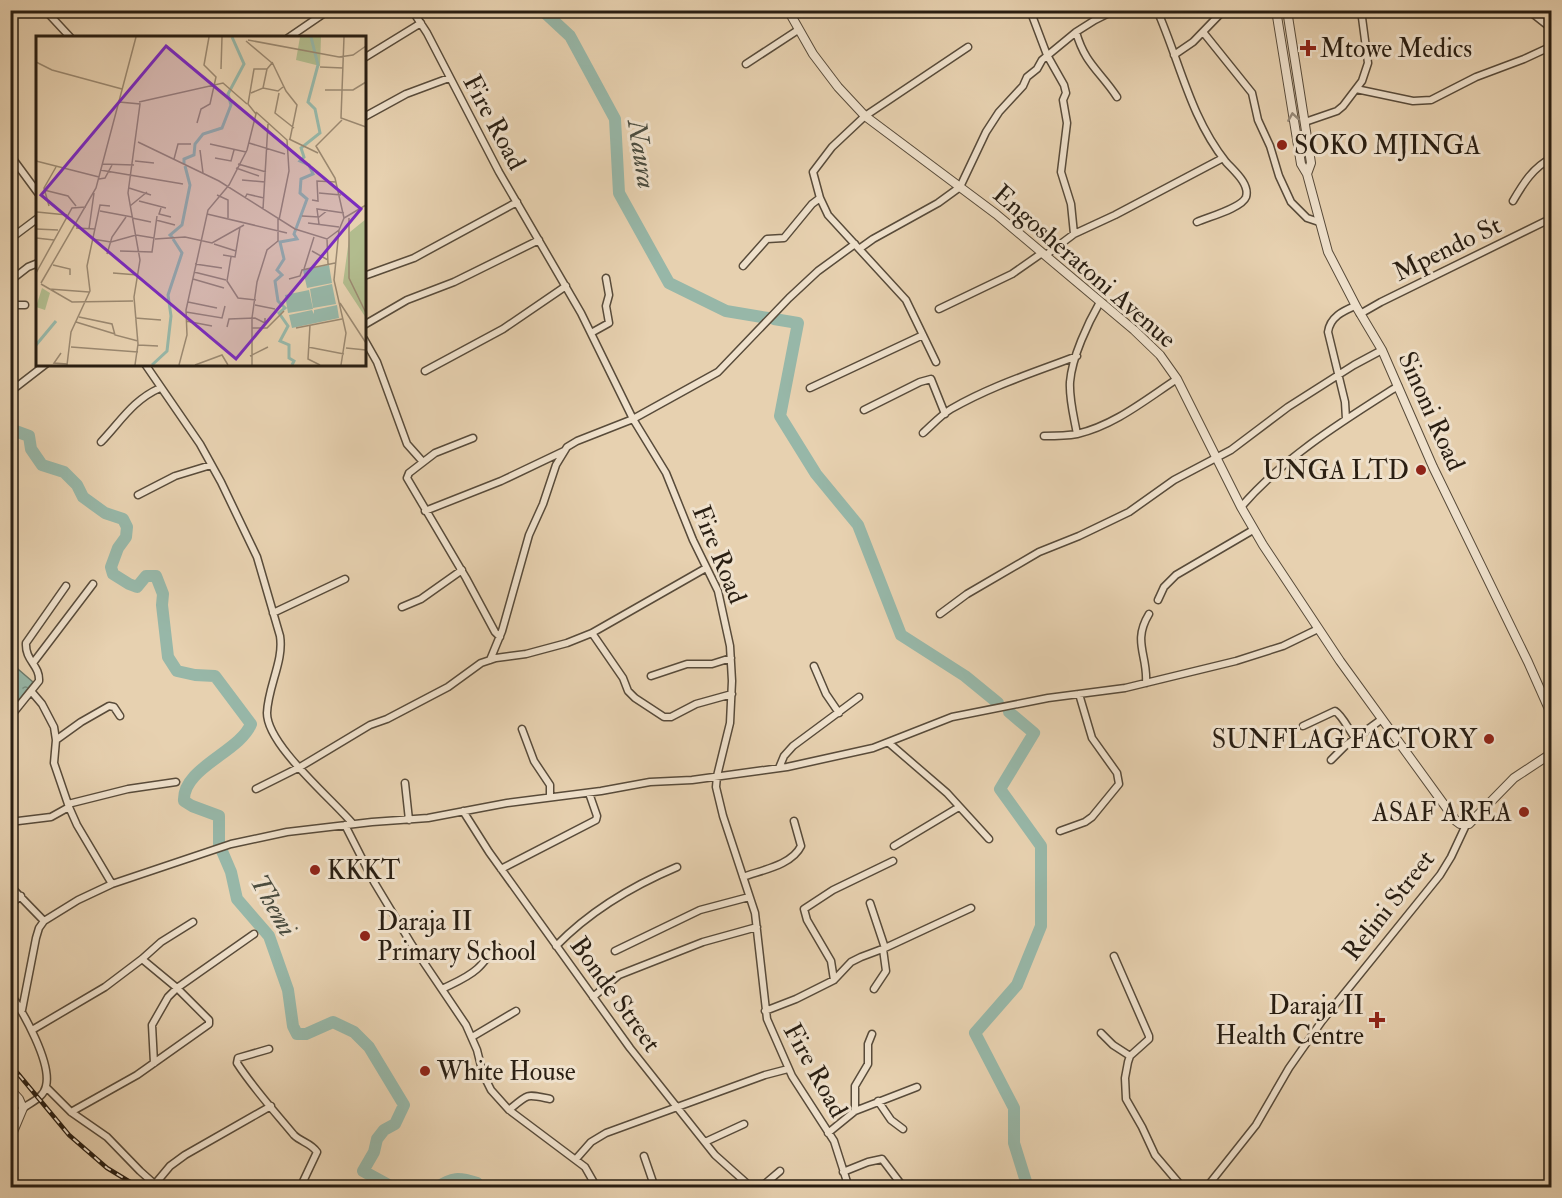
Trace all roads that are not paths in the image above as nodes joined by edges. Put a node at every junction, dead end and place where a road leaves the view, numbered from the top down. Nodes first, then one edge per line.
1 (45, 10) edge
2 (329, 10) edge
3 (412, 10) edge
4 (788, 10) edge
5 (1030, 10) edge
6 (1115, 10) edge
7 (1157, 10) edge
8 (1224, 10) edge
9 (1276, 10) edge
10 (1287, 10) edge
11 (1361, 10) edge
12 (1528, 10) edge
13 (421, 23) junction
14 (1551, 29) edge
15 (798, 30) junction
16 (1076, 32) junction
17 (1203, 32) junction
18 (69, 36) edge
19 (291, 36) edge
20 (1551, 46) edge
21 (968, 48) dead end
22 (1047, 55) junction
23 (1174, 55) junction
24 (366, 57) edge
25 (746, 64) dead end
26 (449, 78) junction
27 (1356, 89) junction
28 (1117, 97) dead end
29 (366, 116) edge
30 (866, 116) junction
31 (1305, 122) junction
32 (10, 155) edge
33 (1223, 158) junction
34 (1551, 158) edge
35 (1307, 174) junction
36 (960, 187) junction
37 (36, 190) edge
38 (820, 198) junction
39 (1513, 201) dead end
40 (517, 202) junction
41 (1551, 218) edge
42 (36, 220) edge
43 (1197, 222) dead end
44 (1319, 222) junction
45 (1074, 234) junction
46 (10, 239) edge
47 (539, 240) junction
48 (857, 247) junction
49 (1044, 254) junction
50 (36, 263) edge
51 (743, 266) dead end
52 (366, 275) edge
53 (606, 278) dead end
54 (10, 281) edge
55 (566, 286) junction
56 (10, 301) edge
57 (1100, 302) junction
58 (25, 305) dead end
59 (1356, 306) junction
60 (939, 309) dead end
61 (1360, 314) junction
62 (366, 324) edge
63 (591, 333) junction
64 (923, 335) junction
65 (366, 343) edge
66 (1382, 350) junction
67 (1077, 356) junction
68 (936, 362) dead end
69 (43, 366) edge
70 (146, 366) edge
71 (425, 371) dead end
72 (1337, 376) junction
73 (1177, 379) junction
74 (1398, 386) junction
75 (15, 388) dead end
76 (160, 388) junction
77 (810, 388) dead end
78 (864, 410) dead end
79 (945, 414) junction
80 (633, 419) junction
81 (1346, 420) junction
82 (923, 433) dead end
83 (1077, 434) junction
84 (1044, 436) dead end
85 (473, 438) dead end
86 (101, 442) dead end
87 (565, 450) junction
88 (1216, 458) junction
89 (423, 462) junction
90 (211, 465) junction
91 (138, 495) dead end
92 (1241, 507) junction
93 (425, 511) junction
94 (1253, 530) junction
95 (706, 568) junction
96 (462, 570) junction
97 (345, 579) dead end
98 (93, 584) dead end
99 (66, 586) dead end
100 (1158, 600) dead end
101 (402, 607) dead end
102 (273, 613) junction
103 (940, 614) dead end
104 (1149, 614) dead end
105 (1318, 629) junction
106 (592, 633) junction
107 (500, 637) junction
108 (731, 658) junction
109 (490, 660) junction
110 (33, 663) junction
111 (814, 666) dead end
112 (651, 676) dead end
113 (1146, 683) junction
114 (31, 691) junction
115 (732, 694) junction
116 (1079, 694) junction
117 (859, 697) dead end
118 (839, 714) junction
119 (1551, 716) edge
120 (10, 717) edge
121 (120, 717) dead end
122 (1382, 719) junction
123 (1303, 726) dead end
124 (522, 729) dead end
125 (1355, 738) junction
126 (56, 740) junction
127 (889, 742) junction
128 (1551, 753) edge
129 (1331, 760) dead end
130 (300, 767) junction
131 (779, 768) junction
132 (717, 776) junction
133 (176, 782) dead end
134 (405, 783) dead end
135 (256, 789) dead end
136 (589, 793) junction
137 (550, 797) junction
138 (69, 806) junction
139 (959, 807) junction
140 (463, 811) junction
141 (409, 820) junction
142 (794, 820) dead end
143 (10, 822) edge
144 (353, 824) junction
145 (345, 825) junction
146 (1466, 825) junction
147 (1060, 831) dead end
148 (989, 839) dead end
149 (894, 846) dead end
150 (893, 861) dead end
151 (677, 867) dead end
152 (501, 869) junction
153 (743, 877) junction
154 (112, 884) junction
155 (10, 886) edge
156 (21, 896) junction
157 (750, 897) junction
158 (870, 903) dead end
159 (10, 904) edge
160 (971, 909) dead end
161 (44, 921) junction
162 (193, 922) dead end
163 (757, 927) junction
164 (254, 934) dead end
165 (556, 945) junction
166 (497, 947) dead end
167 (884, 949) junction
168 (615, 951) dead end
169 (1114, 956) dead end
170 (142, 959) junction
171 (834, 980) junction
172 (177, 988) junction
173 (442, 989) junction
174 (874, 989) dead end
175 (10, 993) edge
176 (592, 997) junction
177 (22, 1011) junction
178 (516, 1011) dead end
179 (765, 1011) junction
180 (32, 1030) junction
181 (1101, 1033) dead end
182 (872, 1034) dead end
183 (472, 1037) junction
184 (269, 1049) dead end
185 (1130, 1056) junction
186 (154, 1063) junction
187 (788, 1069) junction
188 (46, 1087) junction
189 (917, 1088) dead end
190 (10, 1089) edge
191 (550, 1099) dead end
192 (878, 1101) junction
193 (271, 1106) junction
194 (676, 1107) junction
195 (23, 1108) junction
196 (509, 1110) junction
197 (855, 1111) junction
198 (71, 1112) junction
199 (744, 1124) dead end
200 (903, 1129) dead end
201 (828, 1133) junction
202 (10, 1139) edge
203 (705, 1142) junction
204 (644, 1156) dead end
205 (576, 1159) junction
206 (780, 1170) dead end
207 (843, 1172) junction
208 (157, 1186) edge
209 (300, 1188) edge
210 (597, 1188) edge
211 (655, 1188) edge
212 (752, 1188) edge
213 (760, 1188) edge
214 (849, 1188) edge
215 (904, 1188) edge
216 (1183, 1188) edge
217 (1206, 1188) edge

1 - 18 street
2 - 19 street
3 - 13 street, Fire Road
4 - 15 street, Engosheratoni Avenue
5 - 22 street
6 - 16 street
7 - 23 street
8 - 17 street
35 -> 9 street, Sinoni Road
10 - 31 street, Sinoni Road
11 - 27 street
12 - 14 street
13 - 24 street
13 - 26 street, Fire Road
15 - 25 street
15 - 30 street, Engosheratoni Avenue
16 - 22 street
16 - 28 street
17 - 23 street
17 - 44 street
20 - 27 street
21 - 30 street
22 - 36 street
22 - 45 street
23 - 33 street
26 - 29 street
26 - 40 street, Fire Road
27 - 31 street
30 - 36 street, Engosheratoni Avenue
30 - 38 street
31 - 35 street, Sinoni Road
32 - 37 street
33 - 43 street
33 - 45 street
34 - 39 street
35 - 44 street, Sinoni Road
36 - 48 street
36 - 49 street, Engosheratoni Avenue
38 - 48 street
38 - 51 street
40 - 47 street, Fire Road
40 - 52 street
41 - 61 street, Mpendo St
42 - 46 street
44 - 59 street, Sinoni Road
45 - 49 street
47 - 55 street, Fire Road
47 - 62 street
48 - 64 street
48 - 80 street
49 - 57 street, Engosheratoni Avenue
49 - 60 street
50 - 54 street
53 - 63 street
55 - 63 street, Fire Road
55 - 71 street
56 - 58 street
57 - 67 street
57 - 73 street, Engosheratoni Avenue
59 - 61 street, Sinoni Road
59 - 72 street
61 - 66 street, Sinoni Road
63 - 80 street, Fire Road
64 - 68 street
64 - 77 street
65 - 89 street
66 - 72 street
66 - 74 street, Sinoni Road
67 - 79 street
67 - 83 street
69 - 75 street
70 - 76 street
72 - 81 street
72 - 88 street
73 - 83 street
73 - 88 street, Engosheratoni Avenue
74 - 81 street
74 - 119 street, Sinoni Road
76 - 86 street
76 - 90 street
78 - 79 street
79 - 82 street
80 - 87 street
80 - 95 street, Fire Road
81 - 92 street
83 - 84 street
85 - 89 street
87 - 93 street
87 - 107 street
88 - 92 street, Engosheratoni Avenue
88 - 103 street
89 - 93 street
90 - 91 street
90 - 102 street
92 - 94 street, Engosheratoni Avenue
93 - 96 street
94 - 100 street
94 - 105 street, Engosheratoni Avenue
95 - 106 street
95 - 108 street, Fire Road
96 - 101 street
96 - 107 street
97 - 102 street
98 - 110 street
99 - 110 street
102 - 130 street
104 - 113 street
105 - 113 street
105 - 122 street, Engosheratoni Avenue
106 - 109 street
106 - 115 street
107 - 109 street
108 - 112 street
108 - 115 street, Fire Road
109 - 130 street
110 - 114 street
111 - 118 street
113 - 116 street
114 - 120 street
114 - 126 street
115 - 132 street, Fire Road
116 - 127 street
116 - 147 street
117 - 118 street
118 - 131 street
121 - 126 street
122 - 125 street
122 - 146 street, Engosheratoni Avenue
123 - 125 street
124 - 137 street
125 - 129 street
126 - 138 street
127 - 131 street
127 - 139 street
128 - 146 street
130 - 135 street
130 - 144 street
131 - 132 street
132 - 136 street
132 - 153 street, Fire Road
133 - 138 street
134 - 141 street
136 - 137 street
136 - 152 street
137 - 140 street
138 - 143 street
138 - 154 street
139 - 148 street
139 - 149 street
140 - 141 street
140 - 152 street, Bonde Street
141 - 144 street
142 - 153 street
144 - 145 street
145 - 154 street
145 - 173 street
146 - 217 street, Relini Street
150 - 171 street
151 - 165 street
152 - 165 street, Bonde Street
153 - 157 street, Fire Road
154 - 161 street
155 - 156 street
156 - 159 street
156 - 161 street
157 - 163 street, Fire Road
157 - 168 street
158 - 167 street
160 - 167 street
161 - 177 street
162 - 170 street
163 - 176 street
163 - 179 street, Fire Road
164 - 172 street
165 - 176 street, Bonde Street
166 - 173 street
167 - 171 street
167 - 174 street
169 - 185 street
170 - 172 street
170 - 180 street
171 - 179 street
172 - 186 street
172 - 186 street
173 - 183 street
175 - 177 street
176 - 194 street, Bonde Street
177 - 180 street
178 - 183 street
179 - 187 street, Fire Road
180 - 188 street
181 - 185 street
182 - 197 street
183 - 196 street
184 - 193 street
185 - 216 street
186 - 198 street
187 - 194 street
187 - 201 street, Fire Road
188 - 195 street
188 - 198 street
189 - 192 street
190 - 195 street
191 - 196 street
192 - 197 street
192 - 200 street
193 - 208 street
193 - 209 street
194 - 203 street, Bonde Street
194 - 205 street
195 - 202 street
196 - 205 street
197 - 201 street
198 - 208 street
199 - 203 street
201 - 207 street, Fire Road
203 - 212 street, Bonde Street
204 - 211 street
205 - 210 street
206 - 213 street
207 - 214 street, Fire Road
207 - 215 street

